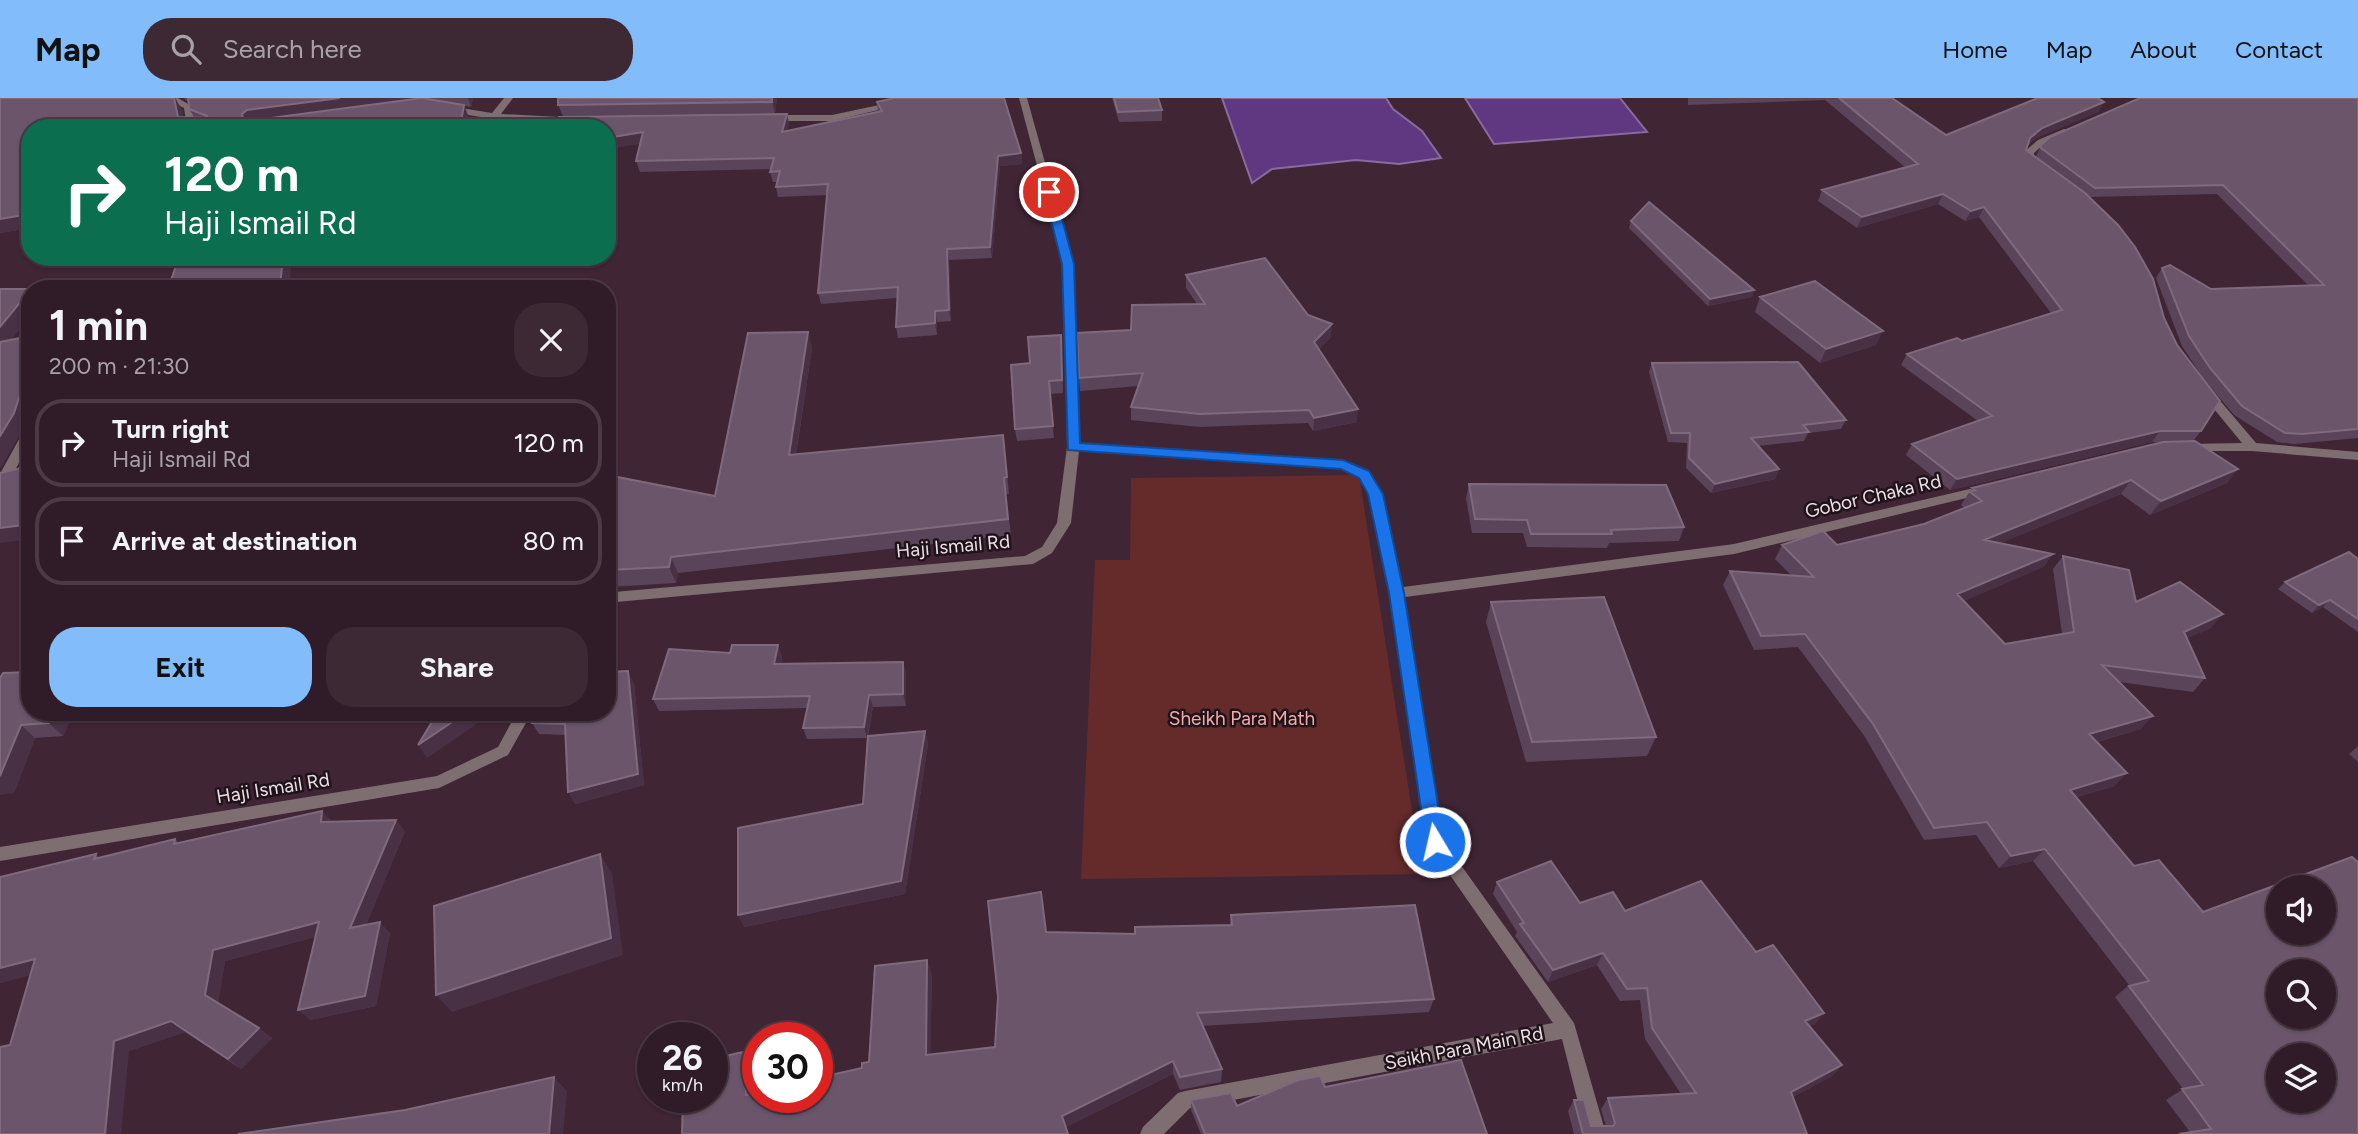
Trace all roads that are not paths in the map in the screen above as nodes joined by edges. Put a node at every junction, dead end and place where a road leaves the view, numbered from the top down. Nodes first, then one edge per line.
1 (509, 98) edge
2 (925, 98) edge
3 (1023, 98) edge
4 (145, 100) edge
5 (442, 107) edge
6 (494, 116) junction
7 (189, 119) edge
8 (524, 119) edge
9 (762, 119) edge
10 (2076, 127) edge
11 (2049, 172) edge
12 (2202, 388) edge
13 (21, 447) edge
14 (1073, 447) junction
15 (2252, 447) junction
16 (2178, 448) edge
17 (2358, 456) edge
18 (2005, 485) edge
19 (0, 486) edge
20 (1396, 593) junction
21 (616, 597) edge
22 (520, 721) edge
23 (0, 854) edge
24 (1568, 1029) junction
25 (1150, 1134) edge
26 (1596, 1134) edge

1 - 6 street
2 - 9 street
3 - 14 street, Haji Ismail Rd
4 - 7 street
5 - 6 street
6 - 8 street
10 - 11 street
12 - 15 street
13 - 19 street
14 - 20 street, Seikh Para Main Rd
14 - 21 street, Haji Ismail Rd
15 - 16 street
15 - 17 street
18 - 20 street, Gobor Chaka Rd
20 - 24 street, Seikh Para Main Rd
22 - 23 street, Haji Ismail Rd
24 - 25 street, Seikh Para Main Rd
24 - 26 street

